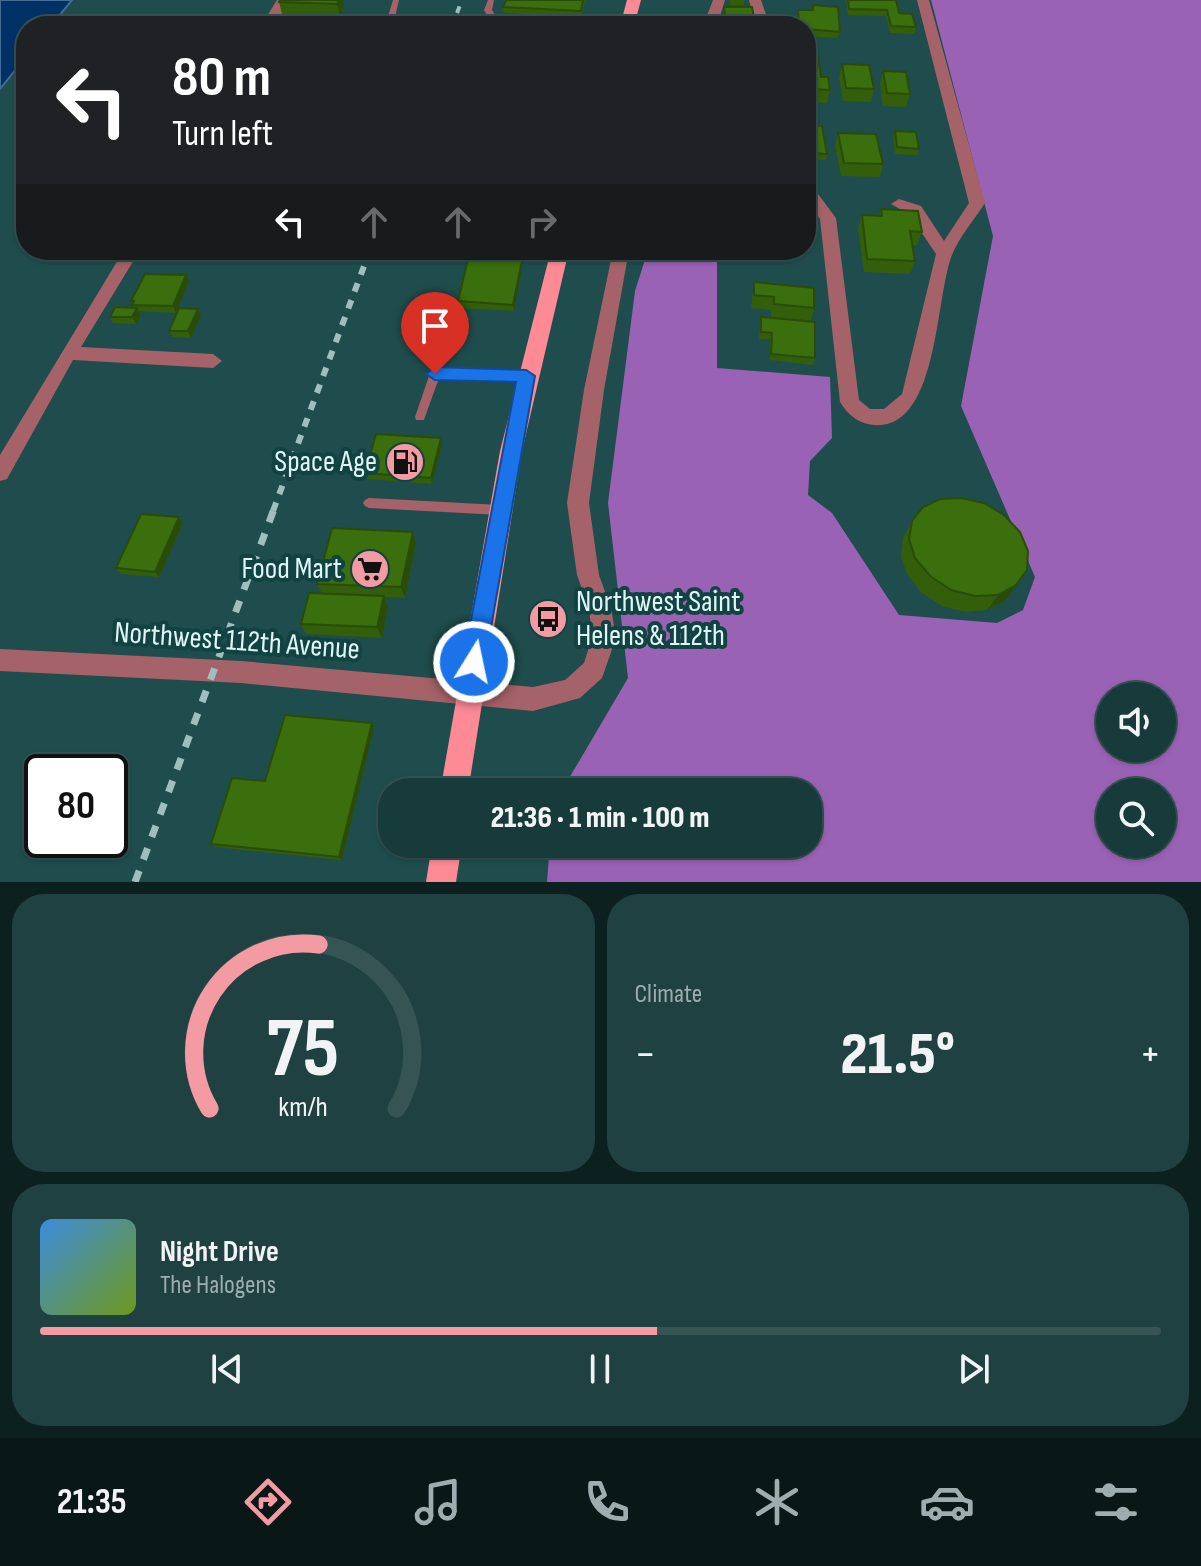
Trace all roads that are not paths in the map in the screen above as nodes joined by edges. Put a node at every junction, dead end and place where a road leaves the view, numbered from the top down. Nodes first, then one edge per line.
1 (923, 0) edge
2 (816, 204) edge
3 (899, 204) dead end
4 (944, 254) junction
5 (126, 260) edge
6 (557, 260) edge
7 (619, 260) edge
8 (445, 344) dead end
9 (68, 353) junction
10 (213, 361) dead end
11 (435, 374) junction
12 (526, 376) junction
13 (420, 417) dead end
14 (0, 473) edge
15 (369, 503) dead end
16 (500, 510) junction
17 (0, 660) edge
18 (469, 693) junction
19 (456, 778) edge
20 (445, 858) edge
21 (441, 882) edge

1 - 4 street
2 - 4 street
3 - 4 street
5 - 9 street
6 - 12 highway
7 - 18 street, Northwest 112th Avenue
8 - 11 lane
9 - 10 street
9 - 14 street
11 - 12 lane
11 - 13 lane
12 - 16 highway
15 - 16 lane
16 - 18 highway
17 - 18 street, Northwest 112th Avenue
18 - 19 highway
20 - 21 highway

